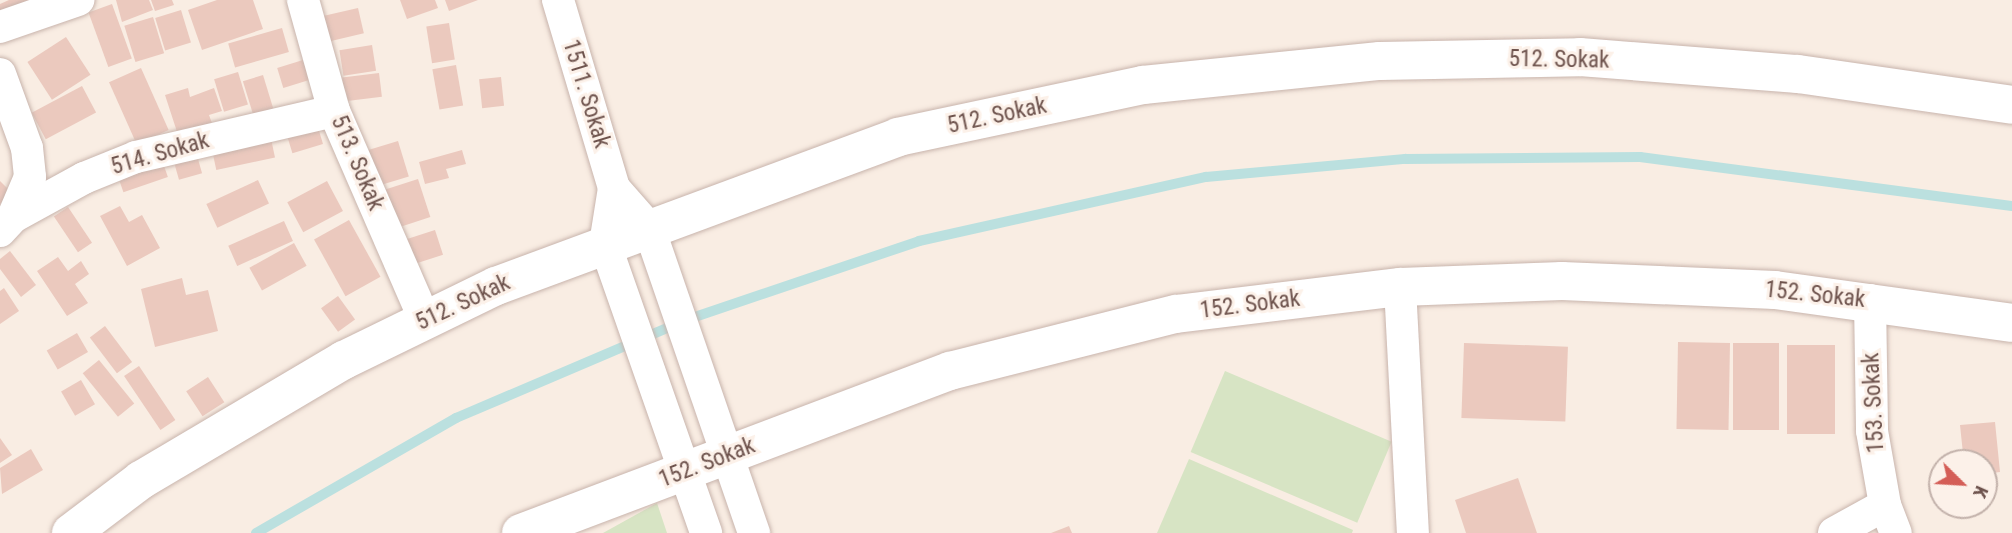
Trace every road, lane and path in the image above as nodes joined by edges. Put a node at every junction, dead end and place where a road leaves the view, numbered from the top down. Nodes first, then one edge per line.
1 (78, 0) edge
2 (303, 0) edge
3 (558, 0) edge
4 (0, 27) edge
5 (0, 74) edge
6 (2012, 105) edge
7 (334, 111) junction
8 (614, 188) junction
9 (7, 224) edge
10 (654, 242) junction
11 (610, 258) junction
12 (1400, 287) junction
13 (1870, 300) junction
14 (425, 320) junction
15 (2012, 323) edge
16 (722, 438) junction
17 (680, 455) junction
18 (1890, 519) edge
19 (71, 533) edge
20 (521, 533) edge
21 (706, 533) edge
22 (754, 533) edge
23 (1412, 533) edge
24 (1834, 533) edge

1 - 4 street
2 - 7 street, 513. Sokak
3 - 8 street, 1511. Sokak
5 - 9 street
6 - 10 street, 512. Sokak
7 - 9 street, 514. Sokak
7 - 14 street, 513. Sokak
8 - 10 street, 1511. Sokak
8 - 11 street, 1511. Sokak
10 - 11 street, 512. Sokak
10 - 16 street
11 - 14 street, 512. Sokak
11 - 17 street
12 - 13 street, 152. Sokak
12 - 16 street, 152. Sokak
12 - 23 street
13 - 15 street, 152. Sokak
13 - 18 street, 153. Sokak
14 - 19 street, 512. Sokak
16 - 17 street, 152. Sokak
16 - 22 street
17 - 20 street, 152. Sokak
17 - 21 street
18 - 24 street, 153. Sokak

